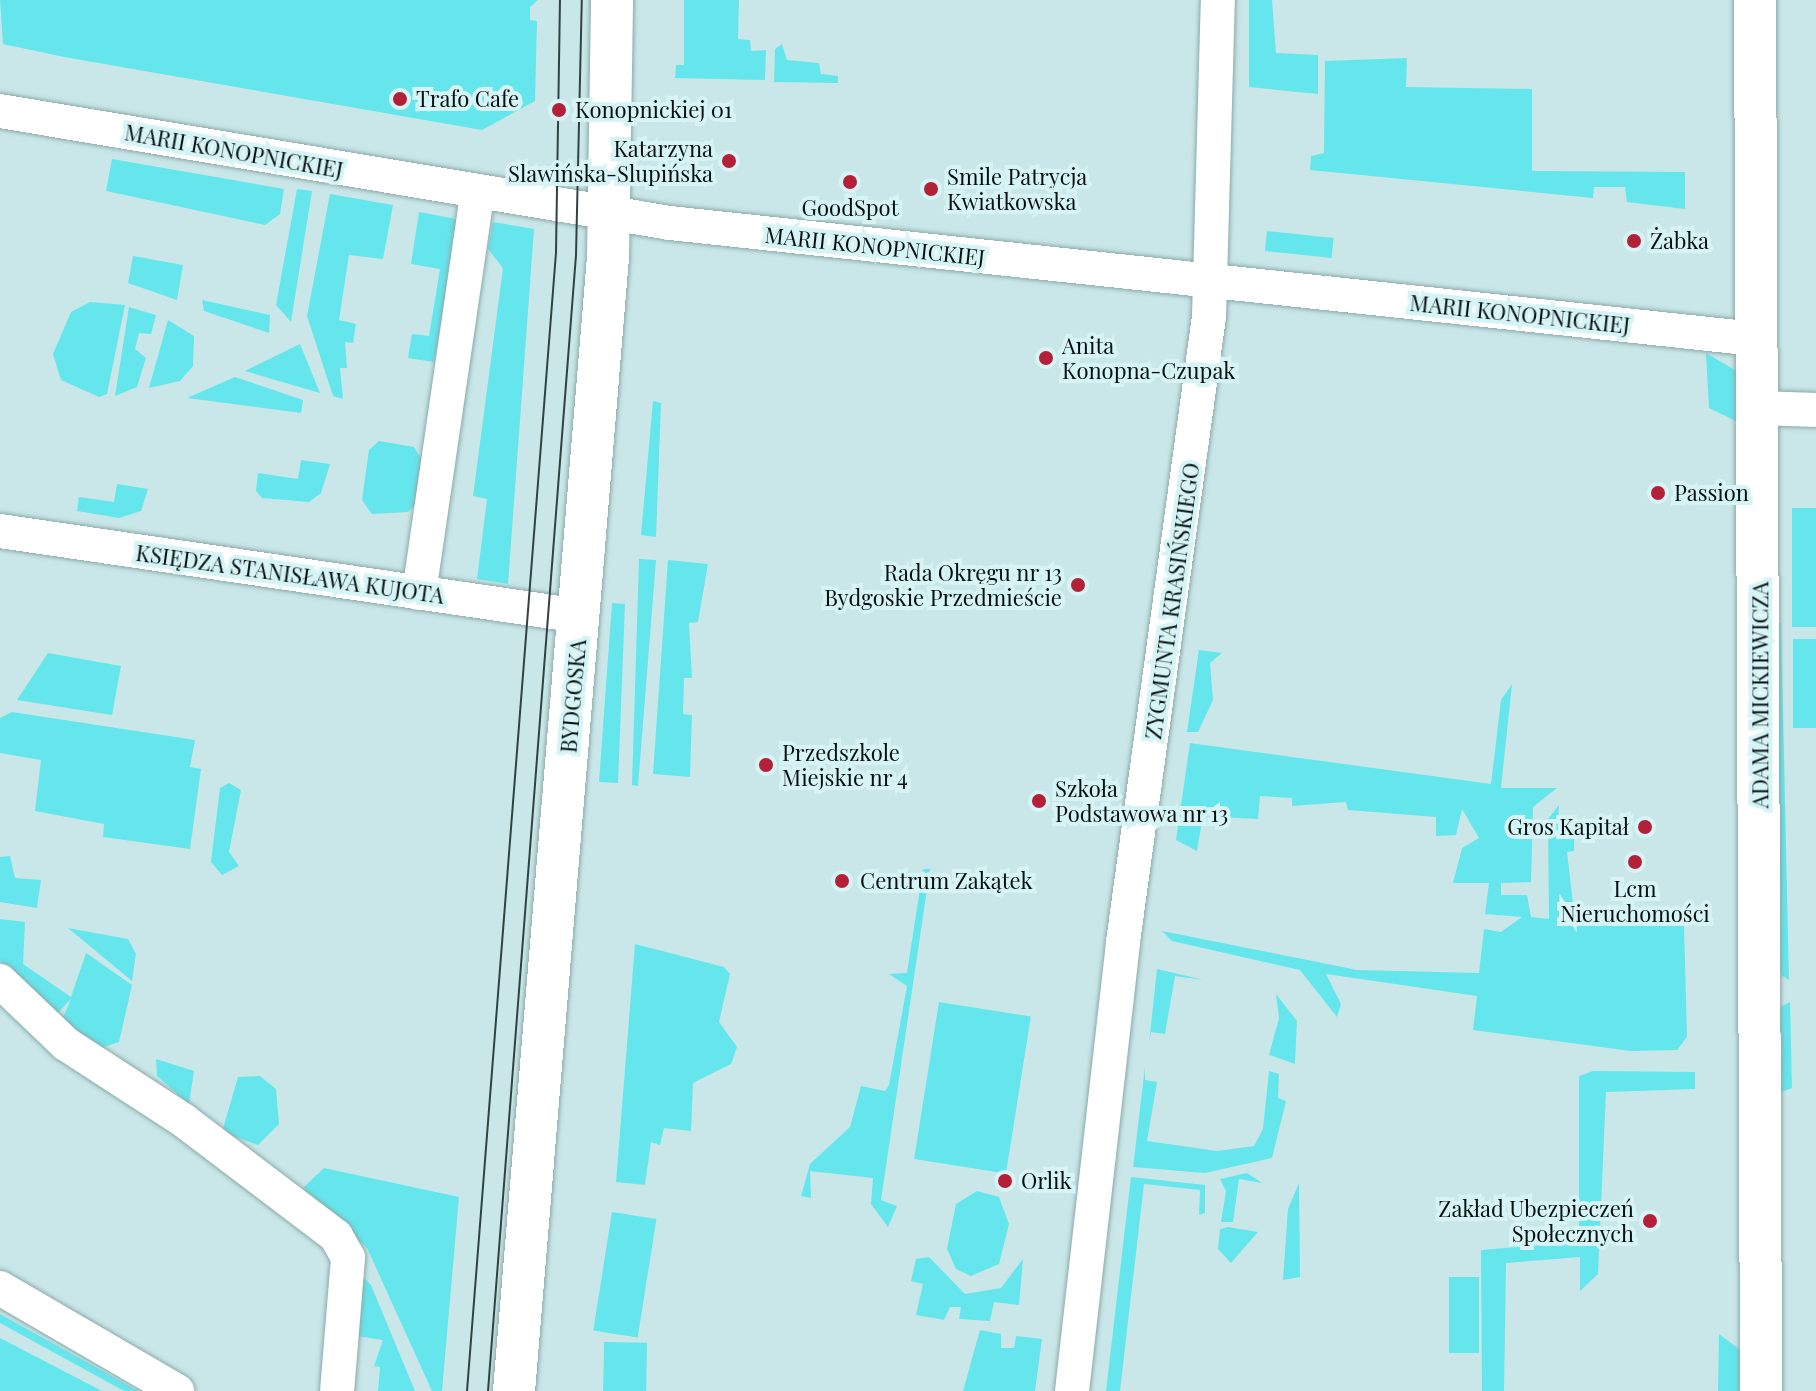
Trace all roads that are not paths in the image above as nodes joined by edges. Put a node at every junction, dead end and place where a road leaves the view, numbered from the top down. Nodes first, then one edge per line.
1 (612, 0) edge
2 (1218, 0) edge
3 (1755, 0) edge
4 (0, 111) edge
5 (478, 191) junction
6 (609, 213) junction
7 (1213, 282) junction
8 (1756, 339) junction
9 (1759, 408) junction
10 (1816, 410) edge
11 (0, 531) edge
12 (419, 593) junction
13 (580, 616) junction
14 (0, 981) edge
15 (0, 1288) edge
16 (177, 1391) edge
17 (337, 1391) edge
18 (514, 1391) edge
19 (1072, 1391) edge
20 (1761, 1391) edge

1 - 6 street, BYDGOSKA
2 - 7 street, ZYGMUNTA KRASIŃSKIEGO
3 - 8 street, ADAMA MICKIEWICZA
4 - 5 street, MARII KONOPNICKIEJ
5 - 6 street, MARII KONOPNICKIEJ
5 - 12 street
6 - 7 street, MARII KONOPNICKIEJ
6 - 13 street, BYDGOSKA
7 - 8 street, MARII KONOPNICKIEJ
7 - 19 street, ZYGMUNTA KRASIŃSKIEGO
8 - 9 street, ADAMA MICKIEWICZA
9 - 10 street
9 - 20 street, ADAMA MICKIEWICZA
11 - 12 street, KSIĘDZA STANISŁAWA KUJOTA
12 - 13 street, KSIĘDZA STANISŁAWA KUJOTA
13 - 18 street, BYDGOSKA
14 - 17 street
15 - 16 street

